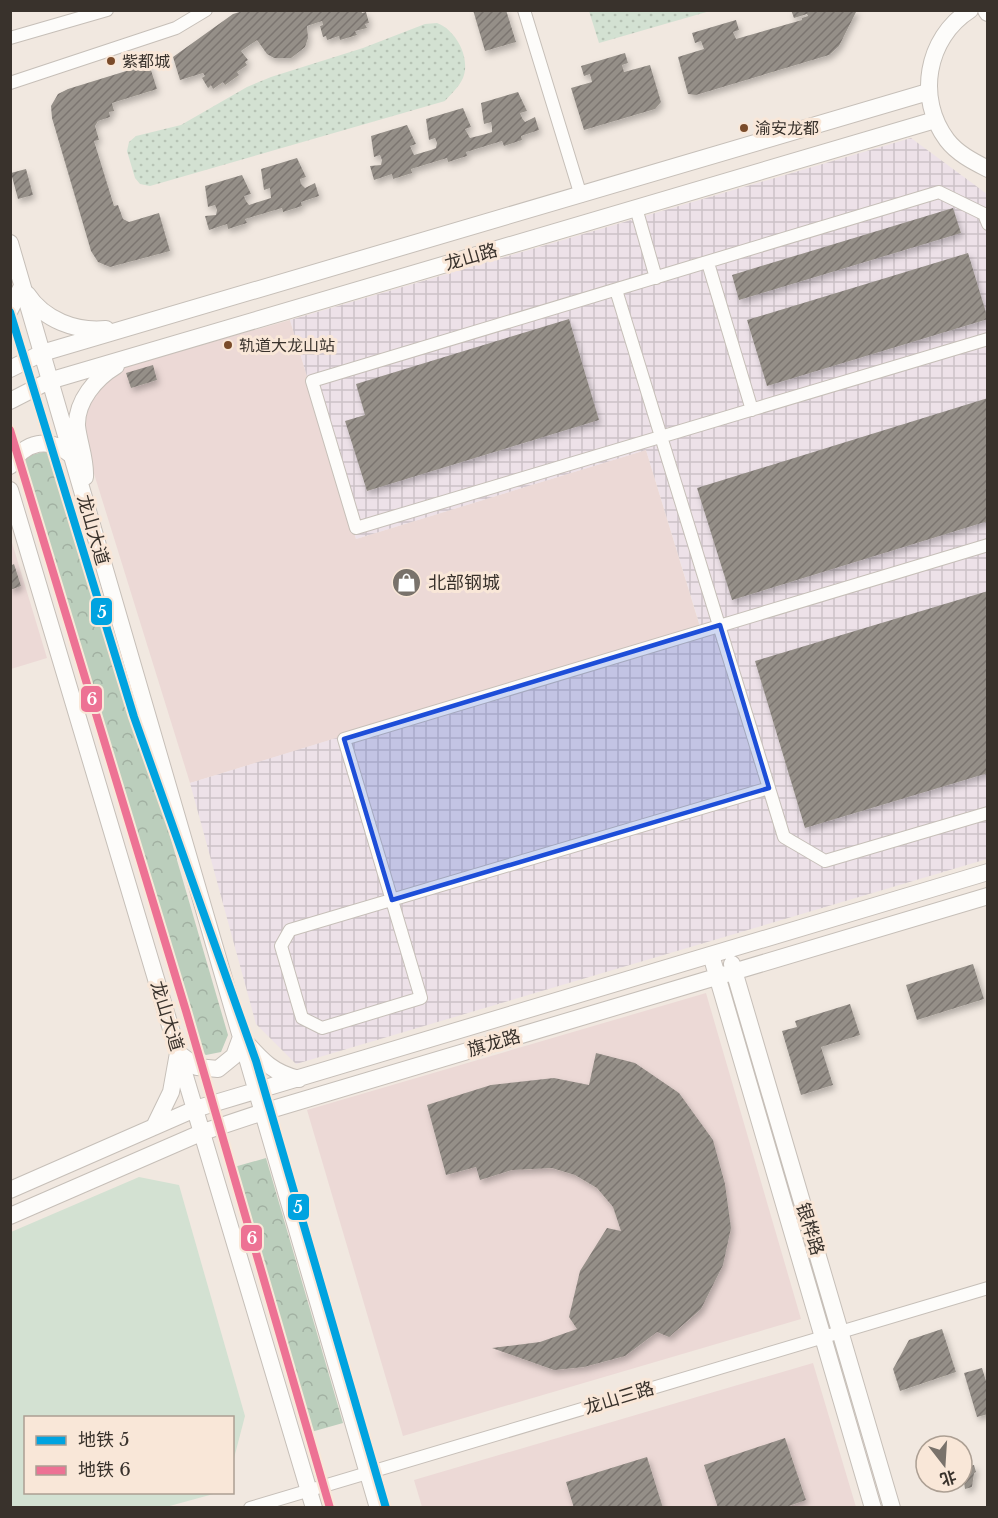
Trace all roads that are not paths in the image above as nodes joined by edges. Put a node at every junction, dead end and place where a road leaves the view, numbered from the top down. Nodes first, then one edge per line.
1 (107, 10) edge
2 (206, 10) edge
3 (524, 10) edge
4 (966, 12) edge
5 (188, 16) edge
6 (13, 38) edge
7 (10, 75) edge
8 (30, 75) junction
9 (10, 83) edge
10 (928, 92) junction
11 (934, 120) junction
12 (987, 169) edge
13 (580, 196) junction
14 (636, 208) junction
15 (987, 224) edge
16 (10, 243) edge
17 (708, 263) junction
18 (656, 278) junction
19 (22, 285) junction
20 (616, 290) junction
21 (10, 310) edge
22 (134, 326) junction
23 (987, 339) edge
24 (42, 353) junction
25 (132, 357) junction
26 (10, 369) edge
27 (49, 381) junction
28 (10, 401) edge
29 (752, 410) junction
30 (662, 437) junction
31 (71, 455) junction
32 (10, 466) edge
33 (10, 490) edge
34 (83, 496) junction
35 (987, 545) edge
36 (720, 625) junction
37 (769, 788) junction
38 (987, 813) edge
39 (987, 872) edge
40 (987, 896) edge
41 (392, 900) junction
42 (727, 950) junction
43 (711, 955) junction
44 (734, 973) junction
45 (717, 978) junction
46 (241, 1037) junction
47 (178, 1053) junction
48 (300, 1079) junction
49 (257, 1092) junction
50 (195, 1110) junction
51 (263, 1112) junction
52 (154, 1128) junction
53 (203, 1132) junction
54 (10, 1190) edge
55 (10, 1216) edge
56 (987, 1288) edge
57 (840, 1332) junction
58 (823, 1337) junction
59 (369, 1473) junction
60 (309, 1490) junction
61 (250, 1508) edge
62 (314, 1508) edge
63 (378, 1508) edge
64 (873, 1508) edge
65 (892, 1508) edge

1 - 6 street
2 - 5 street
3 - 13 street
4 - 10 main road
5 - 8 street
7 - 8 street
8 - 9 street
10 - 11 main road
10 - 13 main road, 龙山路
11 - 12 main road
11 - 14 main road, 龙山路
13 - 22 main road, 龙山路
14 - 18 street
14 - 25 main road, 龙山路
15 - 17 street
16 - 19 main road, 龙山大道
17 - 18 street
17 - 29 street
18 - 20 street
19 - 21 main road
19 - 22 main road
19 - 24 main road, 龙山大道
20 - 30 street
20 - 30 street
22 - 24 main road, 龙山路
23 - 29 street
24 - 26 main road, 龙山路
24 - 27 main road, 龙山大道
25 - 27 main road, 龙山路
25 - 34 main road
27 - 28 main road, 龙山路
27 - 31 main road, 龙山大道
29 - 30 street
30 - 36 street
31 - 32 main road
31 - 34 main road, 龙山大道
33 - 47 main road, 龙山大道
34 - 46 main road, 龙山大道
35 - 36 street
36 - 37 street
36 - 41 street
37 - 38 street
37 - 41 street
39 - 42 main road
40 - 44 main road, 旗龙路
41 - 41 street
42 - 43 main road
42 - 44 main road, 银桦路
43 - 45 main road, 银桦路
43 - 48 main road
44 - 45 main road, 旗龙路
44 - 57 main road, 银桦路
45 - 51 main road, 旗龙路
45 - 58 main road, 银桦路
46 - 47 main road
46 - 48 main road
46 - 49 main road, 龙山大道
47 - 50 main road, 龙山大道
47 - 52 main road
48 - 49 main road
49 - 50 main road
49 - 51 main road, 龙山大道
50 - 52 main road
50 - 53 main road, 龙山大道
51 - 53 main road, 旗龙路
51 - 59 main road, 龙山大道
52 - 54 main road
53 - 55 main road, 旗龙路
53 - 60 main road, 龙山大道
56 - 57 street, 龙山三路
57 - 58 street, 龙山三路
57 - 65 main road, 银桦路
58 - 59 street, 龙山三路
58 - 64 main road, 银桦路
59 - 60 street, 龙山三路
59 - 63 main road, 龙山大道
60 - 61 street, 龙山三路
60 - 62 main road, 龙山大道

